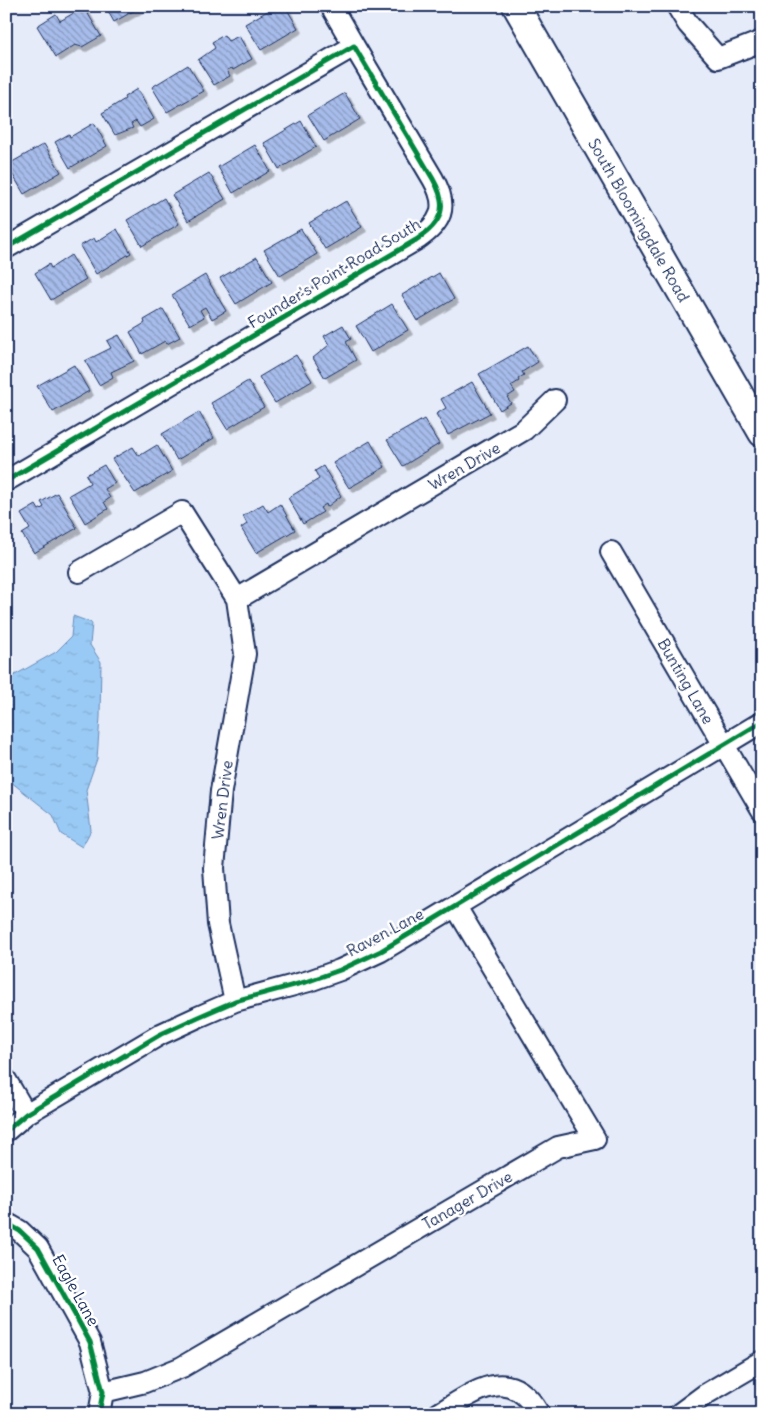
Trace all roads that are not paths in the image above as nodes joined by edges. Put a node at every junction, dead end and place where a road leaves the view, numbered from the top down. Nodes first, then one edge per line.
1 (331, 6) edge
2 (516, 6) edge
3 (677, 6) edge
4 (762, 41) edge
5 (354, 46) junction
6 (6, 248) edge
7 (555, 400) dead end
8 (759, 422) edge
9 (6, 481) edge
10 (611, 552) dead end
11 (79, 572) dead end
12 (237, 599) junction
13 (762, 722) edge
14 (723, 744) junction
15 (762, 810) edge
16 (456, 907) junction
17 (235, 1000) junction
18 (6, 1080) edge
19 (26, 1114) junction
20 (6, 1131) edge
21 (6, 1223) edge
22 (762, 1361) edge
23 (103, 1392) junction
24 (99, 1414) edge
25 (438, 1414) edge
26 (539, 1414) edge
27 (679, 1414) edge

1 - 5 street, Founder's Point Road South
2 - 8 main road, South Bloomingdale Road
3 - 4 street
5 - 6 street
5 - 9 street, Founder's Point Road South
7 - 12 street, Wren Drive
10 - 14 street, Bunting Lane
11 - 12 street, Wren Drive
12 - 17 street, Wren Drive
13 - 14 street, Raven Lane
14 - 15 street, Bunting Lane
14 - 16 street, Raven Lane
16 - 17 street, Raven Lane
16 - 23 street, Tanager Drive
17 - 19 street, Raven Lane
18 - 19 street
19 - 20 street, Raven Lane
21 - 23 street, Eagle Lane
22 - 27 street
23 - 24 street, Eagle Lane
25 - 26 street

